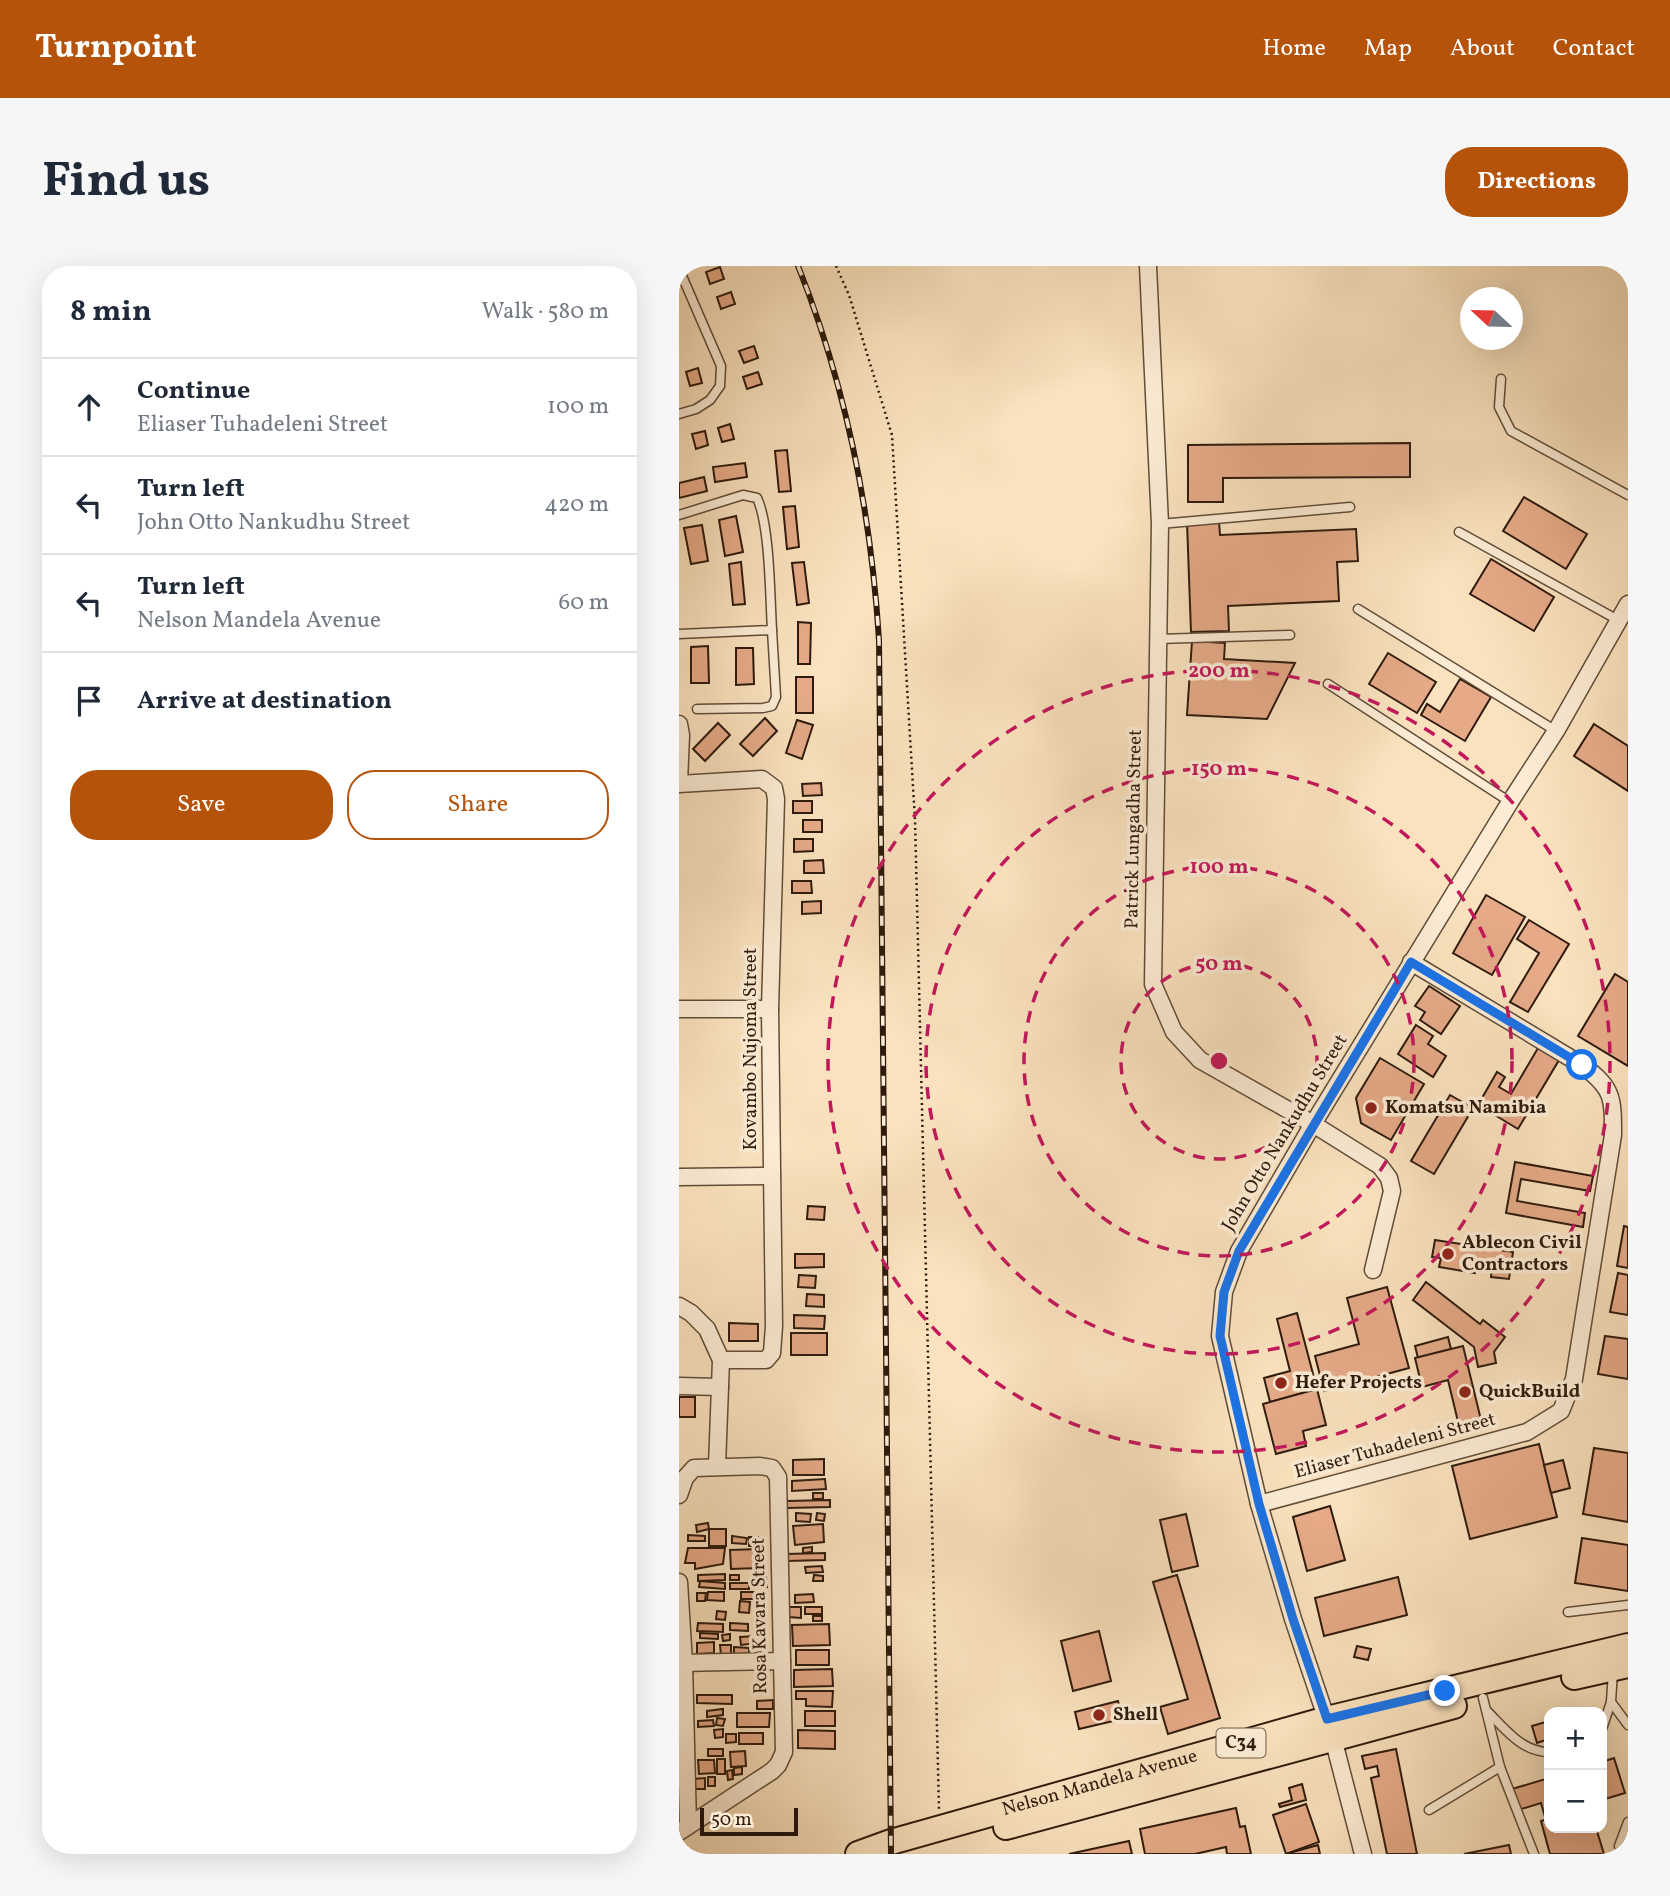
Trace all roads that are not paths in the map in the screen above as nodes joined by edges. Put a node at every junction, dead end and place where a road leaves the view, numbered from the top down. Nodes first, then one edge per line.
1 (1148, 266) edge
2 (679, 269) edge
3 (1501, 379) dead end
4 (679, 414) edge
5 (1628, 495) edge
6 (1350, 507) dead end
7 (679, 515) edge
8 (1160, 524) junction
9 (1459, 532) dead end
10 (1628, 604) edge
11 (1358, 609) dead end
12 (1618, 620) junction
13 (772, 630) junction
14 (679, 634) edge
15 (1290, 635) dead end
16 (1158, 639) junction
17 (1328, 684) dead end
18 (697, 709) dead end
19 (679, 724) edge
20 (1556, 731) junction
21 (679, 783) edge
22 (1510, 802) junction
23 (1411, 962) junction
24 (679, 1009) edge
25 (769, 1009) junction
26 (1313, 1124) junction
27 (772, 1176) junction
28 (679, 1177) edge
29 (1373, 1269) dead end
30 (679, 1306) edge
31 (720, 1360) junction
32 (679, 1386) edge
33 (720, 1387) junction
34 (717, 1466) junction
35 (679, 1495) edge
36 (1259, 1504) junction
37 (679, 1582) edge
38 (1628, 1605) edge
39 (1568, 1612) dead end
40 (1628, 1646) edge
41 (782, 1661) junction
42 (682, 1663) edge
43 (1621, 1666) edge
44 (1611, 1702) junction
45 (1485, 1704) junction
46 (1607, 1714) edge
47 (1628, 1725) edge
48 (1330, 1728) junction
49 (1544, 1752) edge
50 (683, 1758) edge
51 (1500, 1767) junction
52 (1429, 1810) dead end
53 (1628, 1822) edge
54 (683, 1829) edge
55 (1619, 1846) dead end
56 (858, 1854) edge
57 (909, 1854) edge
58 (1363, 1854) edge
59 (1534, 1854) edge

1 - 8 street, Patrick Lungadha Street
2 - 4 lane
3 - 5 lane
6 - 8 lane
7 - 13 lane
8 - 16 street, Patrick Lungadha Street
9 - 12 lane
10 - 12 street, John Otto Nankudhu Street
11 - 20 lane
12 - 20 street, John Otto Nankudhu Street
13 - 14 lane
13 - 18 lane
15 - 16 lane
16 - 26 street, Patrick Lungadha Street
17 - 22 lane
19 - 21 street
20 - 22 street, John Otto Nankudhu Street
21 - 25 street, Kovambo Nujoma Street
22 - 23 street, John Otto Nankudhu Street
23 - 26 street, John Otto Nankudhu Street
23 - 36 street, Eliaser Tuhadeleni Street
24 - 25 street
25 - 27 street, Kovambo Nujoma Street
26 - 29 street, Patrick Lungadha Street
26 - 36 street, John Otto Nankudhu Street
27 - 28 street
27 - 31 street, Kovambo Nujoma Street
30 - 31 street
31 - 33 street
32 - 33 street
33 - 34 street
34 - 35 street, Rosa Kavara Street
34 - 41 street, Rosa Kavara Street
36 - 48 street, John Otto Nankudhu Street
37 - 42 street, Rosa Kavara Street
38 - 39 lane
40 - 48 main road, Nelson Mandela Avenue / C34
41 - 42 street
41 - 54 street, Rosa Kavara Street
42 - 50 street, Rosa Kavara Street
43 - 44 lane
43 - 45 main road, Nelson Mandela Avenue / C34
44 - 46 lane
44 - 47 lane
45 - 48 main road, Nelson Mandela Avenue / C34
45 - 49 lane
45 - 51 lane
48 - 56 main road, Nelson Mandela Avenue / C34
48 - 57 main road, Nelson Mandela Avenue / C34
48 - 58 street, John Otto Nankudhu Street
50 - 54 street, Rosa Kavara Street
51 - 52 lane
51 - 59 lane
53 - 55 lane

